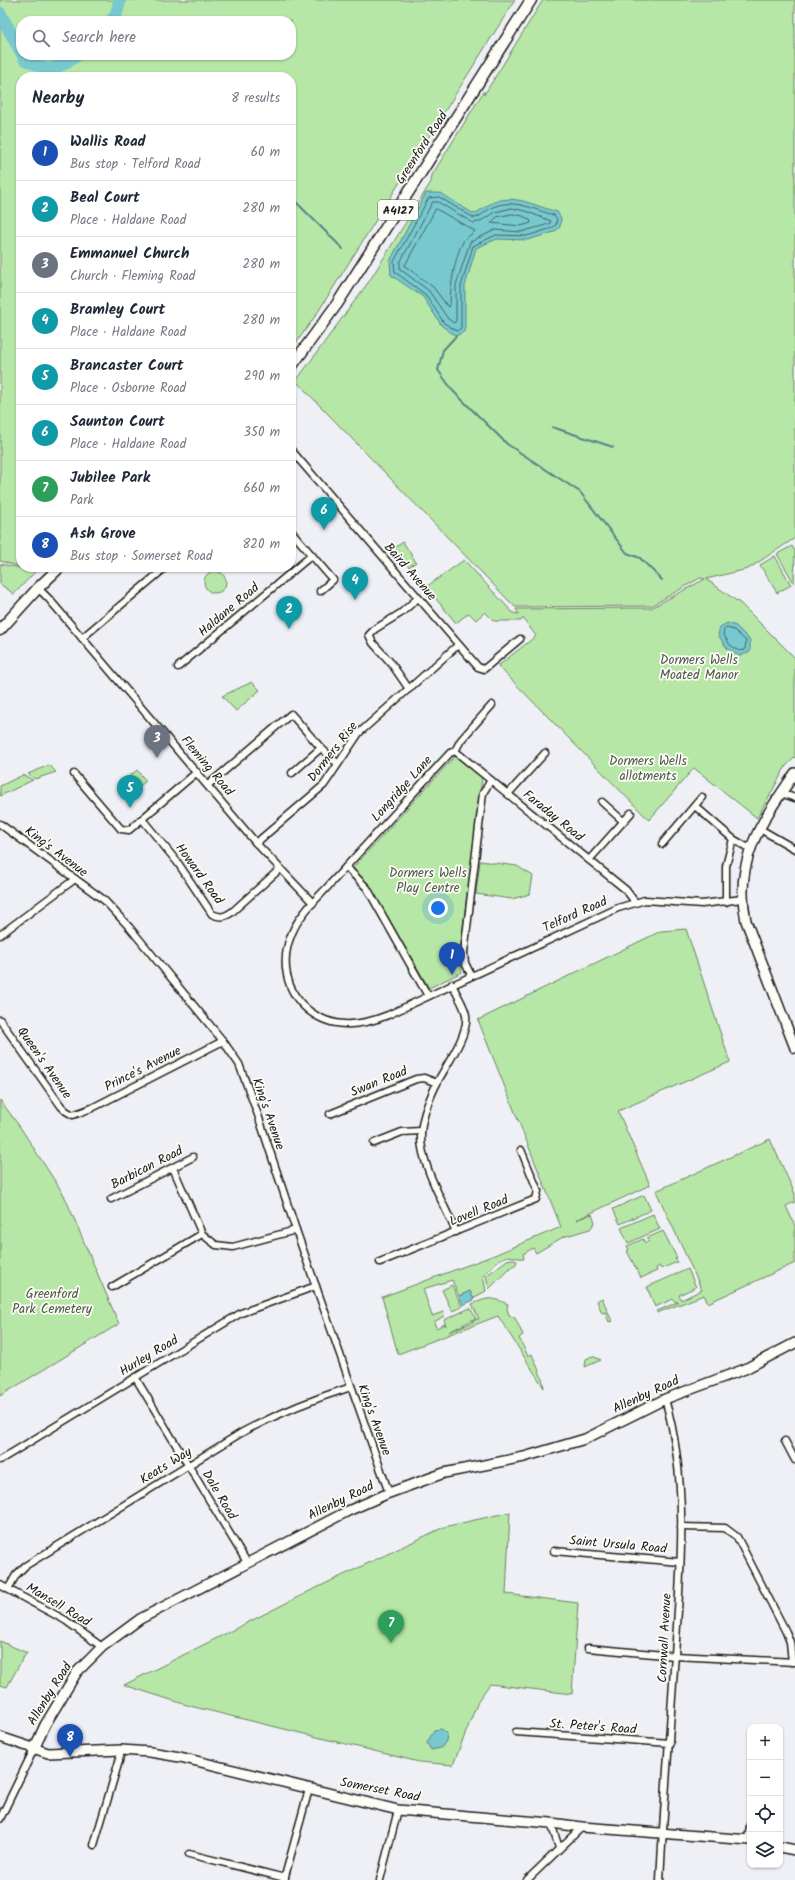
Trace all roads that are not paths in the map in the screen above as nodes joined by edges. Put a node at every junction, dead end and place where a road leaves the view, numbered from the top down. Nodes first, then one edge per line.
1 (531, 0) edge
2 (296, 360) edge
3 (297, 457) edge
4 (296, 537) edge
5 (312, 555) junction
6 (296, 568) edge
7 (55, 572) edge
8 (160, 572) edge
9 (292, 572) edge
10 (38, 588) junction
11 (320, 592) dead end
12 (418, 598) junction
13 (0, 630) edge
14 (82, 638) junction
15 (520, 639) dead end
16 (458, 645) junction
17 (178, 667) dead end
18 (409, 689) junction
19 (492, 705) dead end
20 (321, 748) junction
21 (455, 751) junction
22 (545, 753) dead end
23 (338, 764) junction
24 (197, 772) junction
25 (292, 772) dead end
26 (795, 773) edge
27 (74, 774) dead end
28 (491, 780) junction
29 (208, 785) junction
30 (781, 793) junction
31 (508, 794) junction
32 (702, 797) dead end
33 (795, 798) edge
34 (602, 802) dead end
35 (695, 806) junction
36 (631, 813) dead end
37 (142, 819) junction
38 (623, 821) junction
39 (0, 824) edge
40 (760, 829) junction
41 (733, 839) junction
42 (256, 843) junction
43 (662, 844) dead end
44 (795, 848) edge
45 (750, 849) junction
46 (589, 860) junction
47 (346, 867) junction
48 (280, 869) junction
49 (75, 879) junction
50 (742, 899) junction
51 (635, 902) junction
52 (726, 902) junction
53 (313, 903) junction
54 (0, 935) edge
55 (471, 975) junction
56 (452, 984) junction
57 (428, 996) junction
58 (0, 1020) edge
59 (224, 1041) junction
60 (795, 1048) edge
61 (437, 1083) junction
62 (330, 1114) dead end
63 (73, 1115) joint
64 (421, 1131) junction
65 (374, 1143) dead end
66 (521, 1150) dead end
67 (193, 1157) dead end
68 (173, 1168) junction
69 (111, 1200) dead end
70 (296, 1230) junction
71 (456, 1232) junction
72 (202, 1234) junction
73 (380, 1262) dead end
74 (316, 1286) junction
75 (112, 1288) dead end
76 (795, 1343) edge
77 (135, 1377) junction
78 (351, 1387) junction
79 (665, 1399) junction
80 (785, 1441) dead end
81 (0, 1460) edge
82 (795, 1460) edge
83 (188, 1465) junction
84 (388, 1493) junction
85 (681, 1527) junction
86 (554, 1550) dead end
87 (680, 1562) junction
88 (248, 1564) junction
89 (0, 1585) edge
90 (8, 1589) junction
91 (102, 1647) junction
92 (588, 1648) dead end
93 (675, 1656) junction
94 (793, 1662) edge
95 (516, 1732) dead end
96 (0, 1737) edge
97 (670, 1744) junction
98 (34, 1749) junction
99 (120, 1750) junction
100 (309, 1789) junction
101 (398, 1810) junction
102 (0, 1819) edge
103 (551, 1823) junction
104 (582, 1828) junction
105 (662, 1833) junction
106 (747, 1840) edge
107 (94, 1845) dead end
108 (783, 1847) edge
109 (560, 1848) junction
110 (795, 1850) edge
111 (189, 1854) dead end
112 (285, 1879) edge
113 (380, 1880) edge
114 (527, 1880) edge
115 (660, 1880) edge

1 - 2 main road, Greenford Road / A4127
3 - 12 street, Baird Avenue
4 - 5 street
5 - 6 street, Haldane Road
5 - 11 street
7 - 10 main road
8 - 14 street
9 - 17 street, Haldane Road
10 - 13 main road
10 - 14 street, Fleming Road
12 - 16 street, Baird Avenue
12 - 18 street
14 - 24 street, Fleming Road
15 - 16 street, Baird Avenue
16 - 18 street, Dormers Rise
18 - 23 street, Dormers Rise
19 - 21 street, Longridge Lane
20 - 23 street
20 - 25 street
20 - 29 street
21 - 28 street, Faraday Road
21 - 47 street, Longridge Lane
22 - 31 street
23 - 42 street, Dormers Rise
24 - 29 street, Fleming Road
24 - 37 street
26 - 30 street
27 - 37 street
28 - 31 street, Faraday Road
28 - 55 street
29 - 42 street, Fleming Road
30 - 33 street
30 - 40 street
31 - 46 street, Faraday Road
32 - 35 street
34 - 38 street
35 - 41 street
35 - 43 street
36 - 38 street
37 - 48 street, Howard Road
38 - 46 street
39 - 49 street, King's Avenue
40 - 44 street
40 - 45 street
41 - 45 street
41 - 52 street
42 - 48 street, Fleming Road
45 - 50 street
46 - 51 street, Faraday Road
47 - 53 street, Longridge Lane
47 - 57 street
48 - 53 street, Fleming Road
49 - 54 street
49 - 59 street, King's Avenue
50 - 52 street, Telford Road
50 - 60 street
51 - 52 street, Telford Road
51 - 55 street, Telford Road
53 - 57 street, Telford Road
55 - 56 street, Telford Road
56 - 57 street, Telford Road
56 - 61 street
58 - 63 street, Queen's Avenue
59 - 63 street, Prince's Avenue
59 - 70 street, King's Avenue
61 - 62 street, Swan Road
61 - 64 street
64 - 65 street
64 - 71 street
66 - 71 street, Lovell Road
67 - 68 street, Barbican Road
68 - 69 street, Barbican Road
68 - 72 street
70 - 72 street
70 - 74 street, King's Avenue
71 - 73 street, Lovell Road
72 - 75 street
74 - 77 street, Hurley Road
74 - 78 street, King's Avenue
76 - 79 street, Allenby Road
77 - 81 street, Hurley Road
77 - 83 street, Dale Road
78 - 83 street, Keats Way
78 - 84 street, King's Avenue
79 - 84 street, Allenby Road
79 - 85 street, Cornwall Avenue
80 - 82 street
83 - 88 street, Dale Road
83 - 90 street, Keats Way
84 - 88 street, Allenby Road
85 - 87 street, Cornwall Avenue
85 - 94 street
86 - 87 street, Saint Ursula Road
87 - 93 street, Cornwall Avenue
88 - 91 street, Allenby Road
89 - 90 street, Mansell Road
90 - 91 street, Mansell Road
91 - 98 street, Allenby Road
92 - 93 street
93 - 94 street
93 - 97 street, Cornwall Avenue
95 - 97 street, St. Peter's Road
96 - 98 street, Somerset Road
97 - 105 street, Cornwall Avenue
98 - 99 street, Somerset Road
98 - 102 street, Allenby Road
99 - 100 street, Somerset Road
99 - 107 street
100 - 101 street, Somerset Road
100 - 112 street
101 - 103 street, Somerset Road
101 - 113 street
103 - 104 street, Somerset Road
103 - 109 street
104 - 105 street, Somerset Road
104 - 109 street
105 - 106 street, Somerset Road
105 - 115 street, Cornwall Avenue
108 - 110 street
109 - 114 street
111 - 112 street

